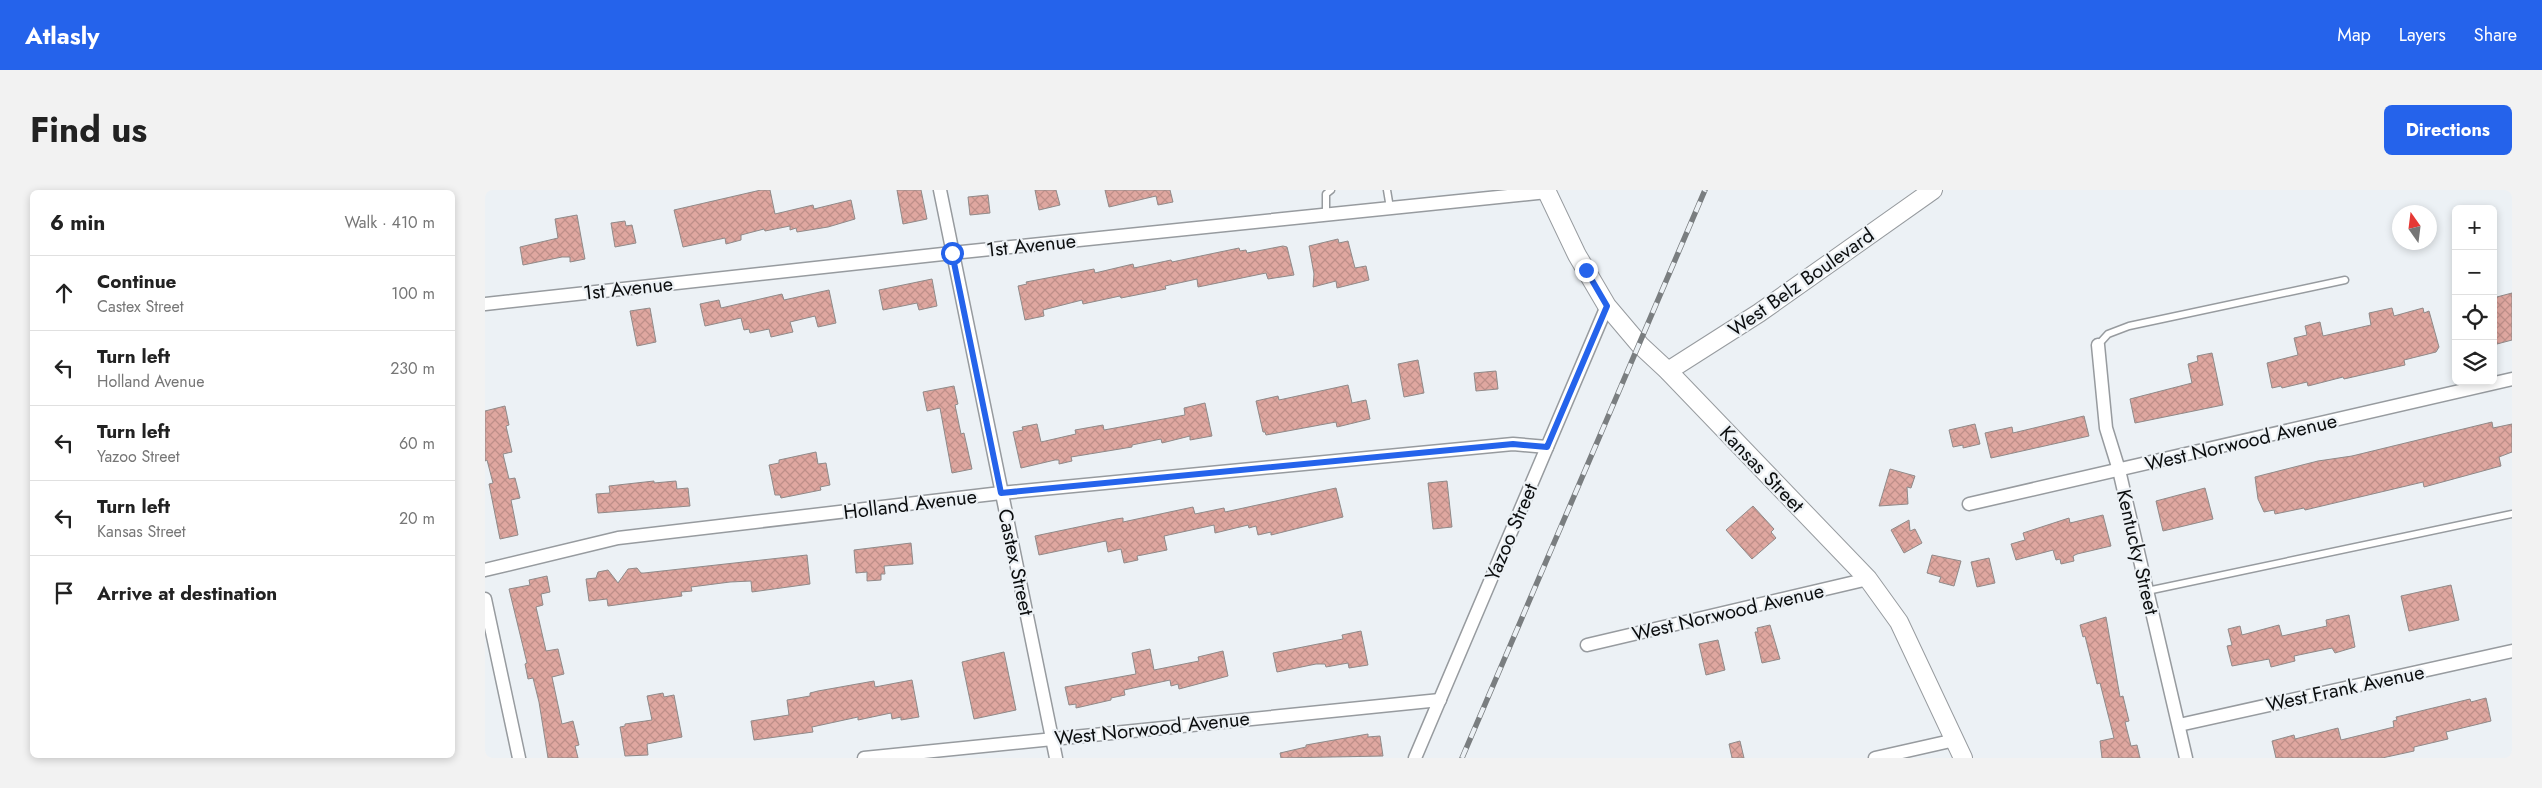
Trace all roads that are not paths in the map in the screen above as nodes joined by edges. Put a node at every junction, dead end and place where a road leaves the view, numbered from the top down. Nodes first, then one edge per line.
1 (940, 190) edge
2 (1331, 190) edge
3 (1387, 190) edge
4 (1933, 190) edge
5 (1547, 191) edge
6 (1390, 208) junction
7 (1327, 215) junction
8 (952, 253) junction
9 (2345, 280) dead end
10 (485, 304) edge
11 (1607, 306) junction
12 (2098, 345) joint
13 (1668, 371) junction
14 (2512, 379) edge
15 (1547, 447) junction
16 (2119, 470) junction
17 (1001, 493) junction
18 (1969, 504) dead end
19 (2512, 514) edge
20 (485, 570) edge
21 (1869, 579) junction
22 (2147, 592) junction
23 (485, 599) edge
24 (1587, 645) dead end
25 (2512, 651) edge
26 (1440, 700) junction
27 (2179, 725) junction
28 (1052, 738) junction
29 (1955, 740) junction
30 (519, 758) edge
31 (864, 758) edge
32 (1056, 758) edge
33 (1415, 758) edge
34 (1875, 758) edge
35 (1963, 758) edge
36 (2186, 758) edge

1 - 8 street, Castex Street
2 - 7 lane
3 - 6 lane
4 - 13 street, West Belz Boulevard
5 - 6 street, 1st Avenue
5 - 11 street, Kansas Street
6 - 7 street, 1st Avenue
7 - 8 street, 1st Avenue
8 - 10 street, 1st Avenue
8 - 17 street, Castex Street
9 - 12 lane
11 - 13 street, Kansas Street
11 - 15 street, Yazoo Street
12 - 16 street, Kentucky Street
13 - 21 street, Kansas Street
14 - 16 street, West Norwood Avenue
15 - 17 street, Holland Avenue
15 - 26 street, Yazoo Street
16 - 18 street, West Norwood Avenue
16 - 22 street, Kentucky Street
17 - 20 street, Holland Avenue
17 - 28 street, Castex Street
19 - 22 lane
21 - 24 street, West Norwood Avenue
21 - 29 street, Kansas Street
22 - 27 street, Kentucky Street
23 - 30 street
25 - 27 street, West Frank Avenue
26 - 28 street, West Norwood Avenue
26 - 33 street, Yazoo Street
27 - 36 street, Kentucky Street
28 - 31 street, West Norwood Avenue
28 - 32 street, Castex Street
29 - 34 street
29 - 35 street, Kansas Street

